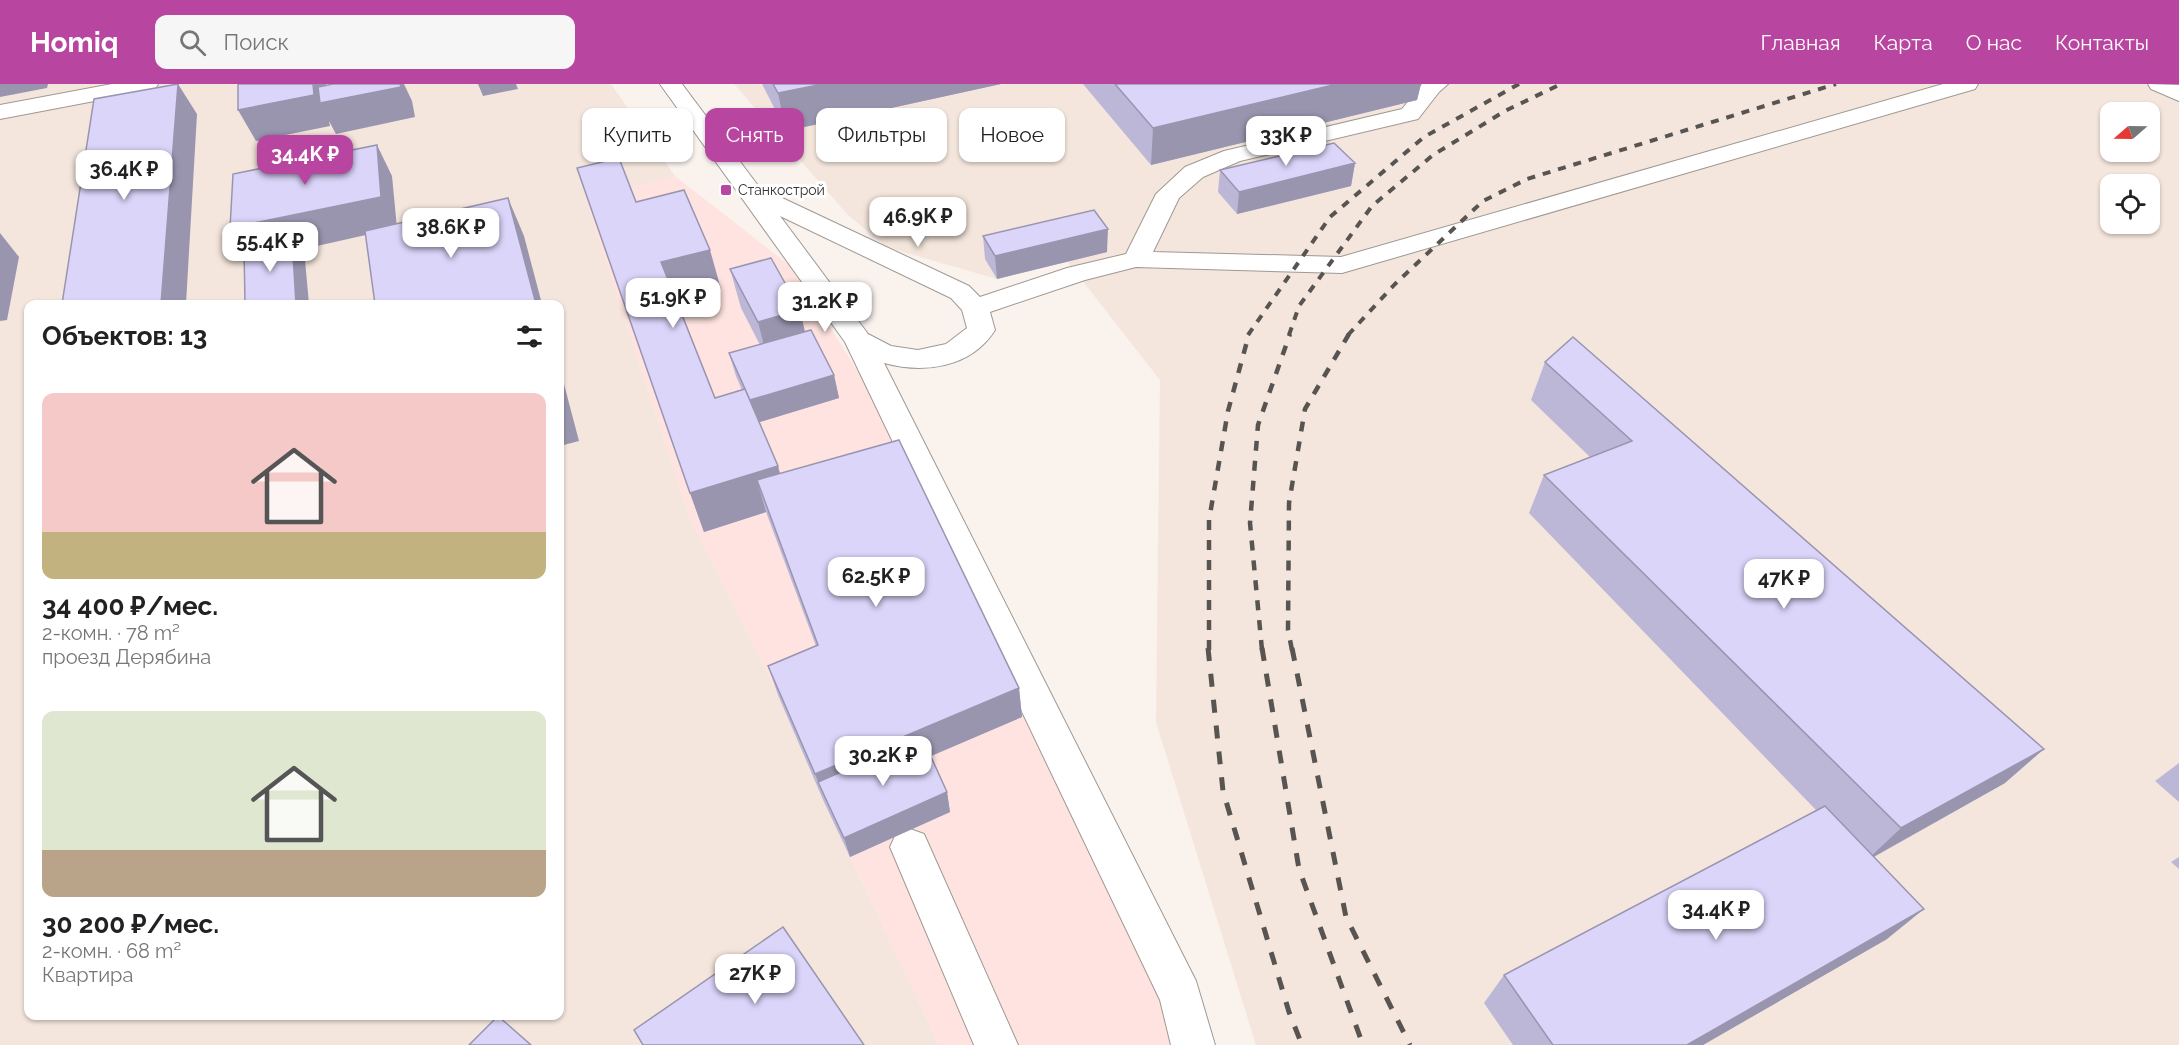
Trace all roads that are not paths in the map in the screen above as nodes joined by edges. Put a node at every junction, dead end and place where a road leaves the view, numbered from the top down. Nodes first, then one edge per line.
1 (147, 84) edge
2 (671, 84) edge
3 (1437, 84) edge
4 (1967, 84) edge
5 (2159, 84) edge
6 (2179, 94) edge
7 (0, 112) edge
8 (750, 192) junction
9 (1136, 258) junction
10 (975, 308) junction
11 (858, 340) junction
12 (910, 847) dead end
13 (996, 1045) edge
14 (1193, 1045) edge

1 - 7 street
2 - 8 street
3 - 9 street
4 - 9 street
5 - 6 street
8 - 10 street
8 - 11 street
9 - 10 street
10 - 11 street
11 - 14 street
12 - 13 street

